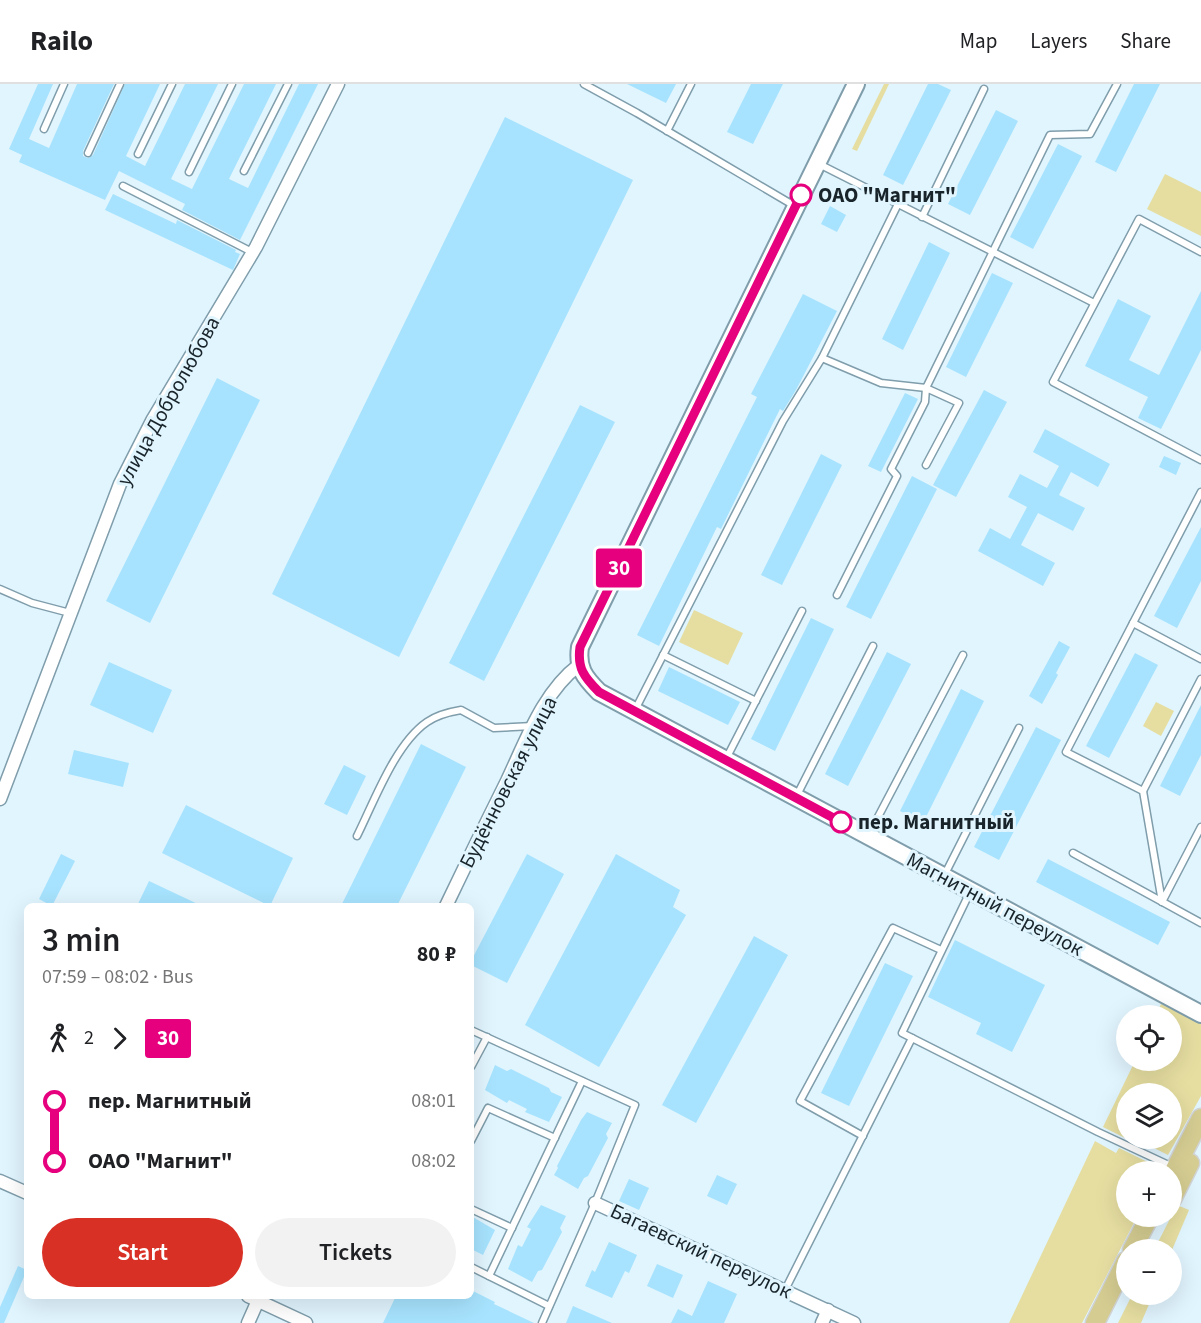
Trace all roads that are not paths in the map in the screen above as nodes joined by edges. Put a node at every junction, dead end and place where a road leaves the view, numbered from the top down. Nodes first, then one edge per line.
1 (64, 84) edge
2 (120, 84) edge
3 (172, 84) edge
4 (232, 84) edge
5 (288, 84) edge
6 (338, 84) edge
7 (584, 84) edge
8 (691, 84) edge
9 (856, 84) edge
10 (1117, 84) edge
11 (984, 89) dead end
12 (44, 129) dead end
13 (667, 131) junction
14 (88, 153) dead end
15 (138, 154) dead end
16 (817, 163) junction
17 (244, 171) dead end
18 (189, 172) dead end
19 (123, 186) dead end
20 (898, 204) junction
21 (796, 207) junction
22 (922, 217) junction
23 (992, 252) junction
24 (1201, 252) edge
25 (253, 253) junction
26 (1094, 303) junction
27 (822, 358) junction
28 (926, 388) junction
29 (1201, 460) edge
30 (926, 465) dead end
31 (1201, 492) edge
32 (0, 589) edge
33 (837, 595) dead end
34 (802, 611) dead end
35 (70, 613) junction
36 (1133, 623) junction
37 (873, 646) dead end
38 (663, 655) junction
39 (963, 655) dead end
40 (1201, 659) edge
41 (579, 665) junction
42 (1201, 679) edge
43 (756, 701) junction
44 (635, 711) junction
45 (534, 726) junction
46 (1019, 728) dead end
47 (726, 760) junction
48 (1143, 791) junction
49 (796, 797) junction
50 (0, 799) edge
51 (1201, 827) edge
52 (357, 836) dead end
53 (868, 836) junction
54 (1073, 853) dead end
55 (944, 877) junction
56 (970, 891) junction
57 (1162, 902) junction
58 (447, 903) edge
59 (1201, 923) edge
60 (941, 950) junction
61 (1201, 1014) edge
62 (474, 1031) edge
63 (487, 1036) junction
64 (912, 1038) junction
65 (474, 1061) edge
66 (582, 1081) junction
67 (1201, 1118) edge
68 (474, 1135) edge
69 (862, 1136) junction
70 (555, 1138) junction
71 (1201, 1143) edge
72 (1154, 1161) edge
73 (1178, 1161) edge
74 (1182, 1180) edge
75 (0, 1181) edge
76 (24, 1192) edge
77 (595, 1203) junction
78 (474, 1210) edge
79 (512, 1228) junction
80 (474, 1269) edge
81 (489, 1276) junction
82 (1116, 1281) edge
83 (785, 1290) junction
84 (255, 1299) edge
85 (257, 1299) edge
86 (1116, 1305) edge
87 (549, 1306) junction
88 (828, 1310) junction
89 (248, 1323) edge
90 (306, 1323) edge
91 (542, 1323) edge
92 (822, 1323) edge
93 (854, 1323) edge
94 (1095, 1323) edge
95 (1107, 1323) edge

1 - 12 lane
2 - 14 lane
3 - 15 lane
4 - 18 lane
5 - 17 lane
6 - 25 street, улица Добролюбова
7 - 13 lane
8 - 13 lane
9 - 16 main road
10 - 23 lane
11 - 22 lane
13 - 21 lane
16 - 20 lane
16 - 21 main road
19 - 25 lane
20 - 22 lane
20 - 27 lane
21 - 41 main road
22 - 23 lane
23 - 26 lane
23 - 28 lane
24 - 26 lane
25 - 35 street, улица Добролюбова
26 - 29 lane
27 - 28 lane
27 - 38 lane
28 - 30 lane
28 - 33 lane
31 - 36 lane
32 - 35 lane
34 - 43 lane
35 - 50 street, улица Добролюбова
36 - 40 lane
36 - 48 lane
37 - 49 lane
38 - 43 lane
38 - 44 lane
39 - 53 lane
41 - 44 main road, Магнитный переулок
41 - 45 street, Будённовская улица
42 - 48 lane
43 - 47 lane
44 - 47 main road, Магнитный переулок
45 - 52 lane
45 - 58 street, Будённовская улица
46 - 55 lane
47 - 49 main road, Магнитный переулок
48 - 57 lane
49 - 53 main road, Магнитный переулок
51 - 57 lane
53 - 55 main road, Магнитный переулок
54 - 57 lane
55 - 56 main road, Магнитный переулок
56 - 60 lane
56 - 61 main road, Магнитный переулок
57 - 59 lane
60 - 64 lane
60 - 69 lane
62 - 63 lane
63 - 65 lane
63 - 66 lane
64 - 69 lane
64 - 72 lane
66 - 70 lane
66 - 77 lane
67 - 73 main road
68 - 70 lane
69 - 83 lane
70 - 79 lane
71 - 74 main road
75 - 76 street
77 - 83 street, Багаевский переулок
77 - 87 lane, Багаевский переулок
78 - 79 lane
79 - 81 lane
80 - 81 lane
81 - 87 lane
82 - 94 main road
83 - 88 street, Багаевский переулок
84 - 89 street
85 - 90 street
86 - 95 main road
87 - 91 lane, Багаевский переулок
88 - 92 street
88 - 93 street, Багаевский переулок

